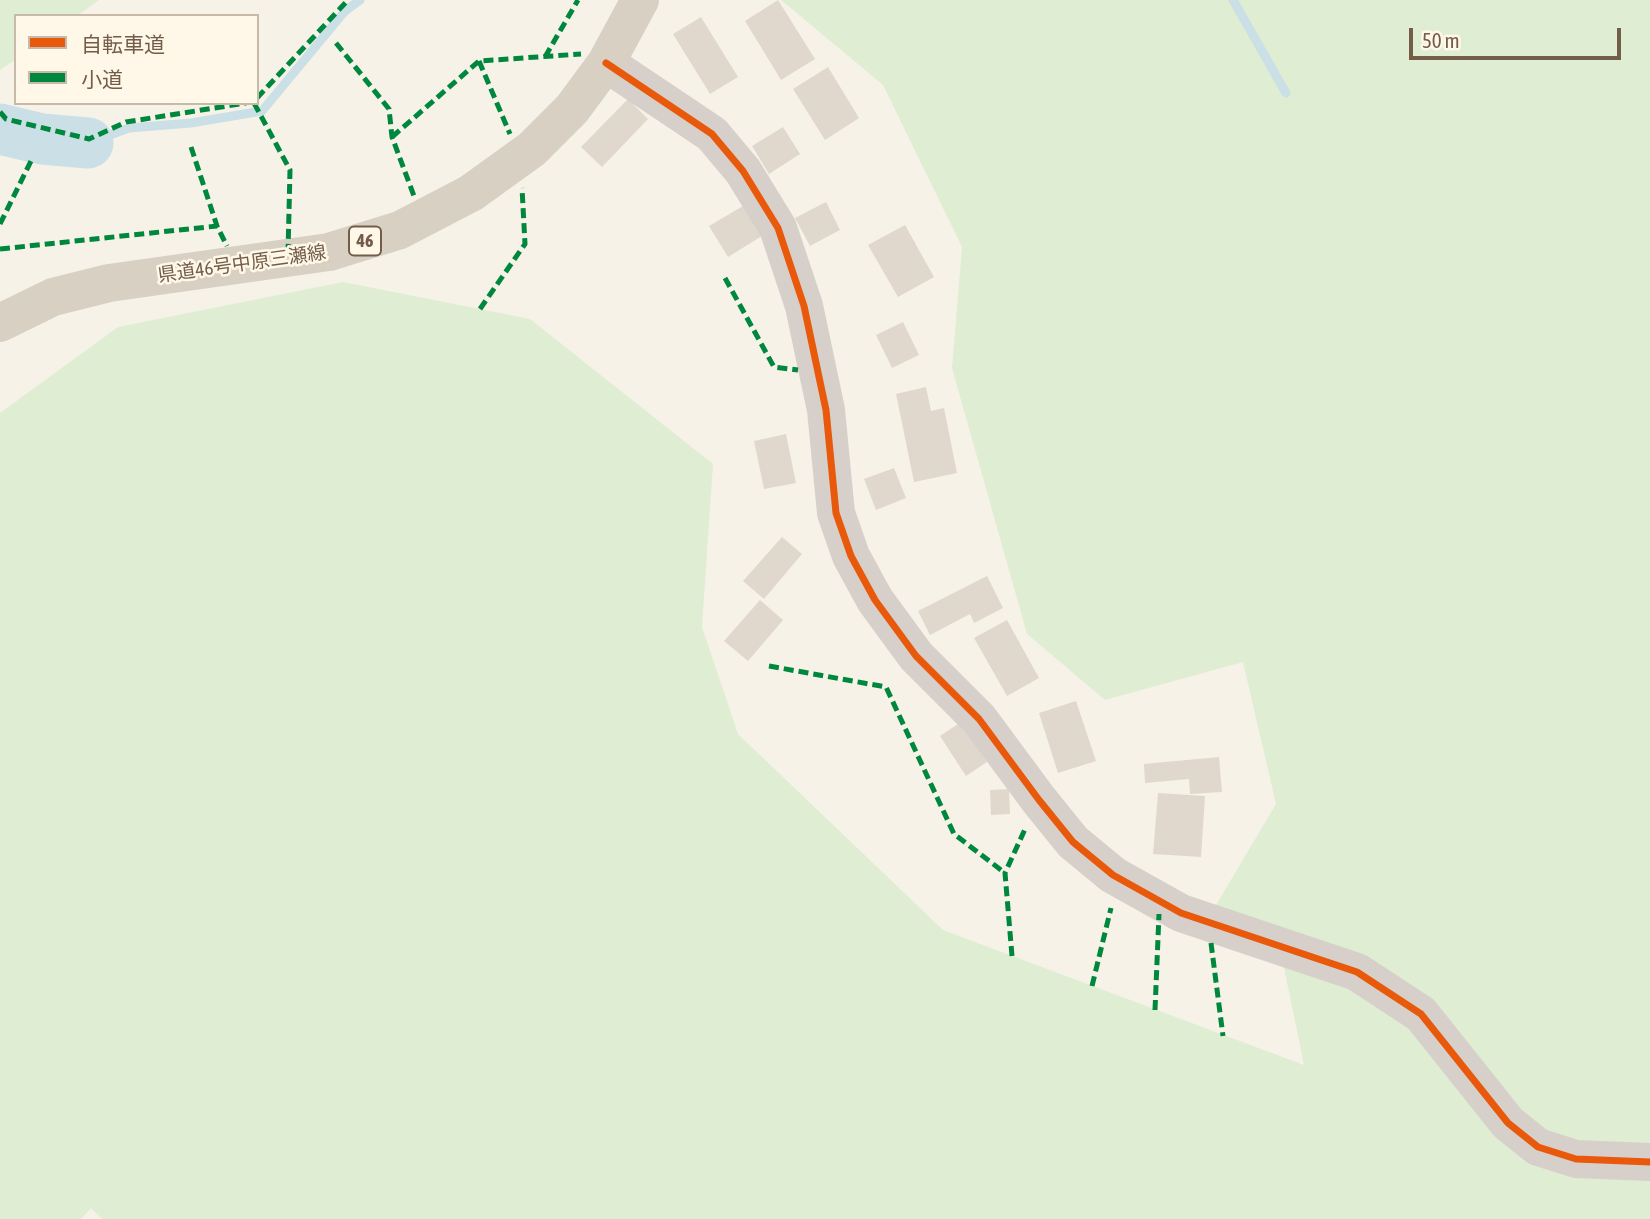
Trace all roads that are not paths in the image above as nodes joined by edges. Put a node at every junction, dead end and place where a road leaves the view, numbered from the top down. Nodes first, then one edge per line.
1 (640, 0) edge
2 (606, 63) junction
3 (0, 323) edge
4 (1650, 1162) edge

1 - 2 main road, 県道46号中原三瀬線 / 46
2 - 3 main road, 県道46号中原三瀬線 / 46
2 - 4 street

